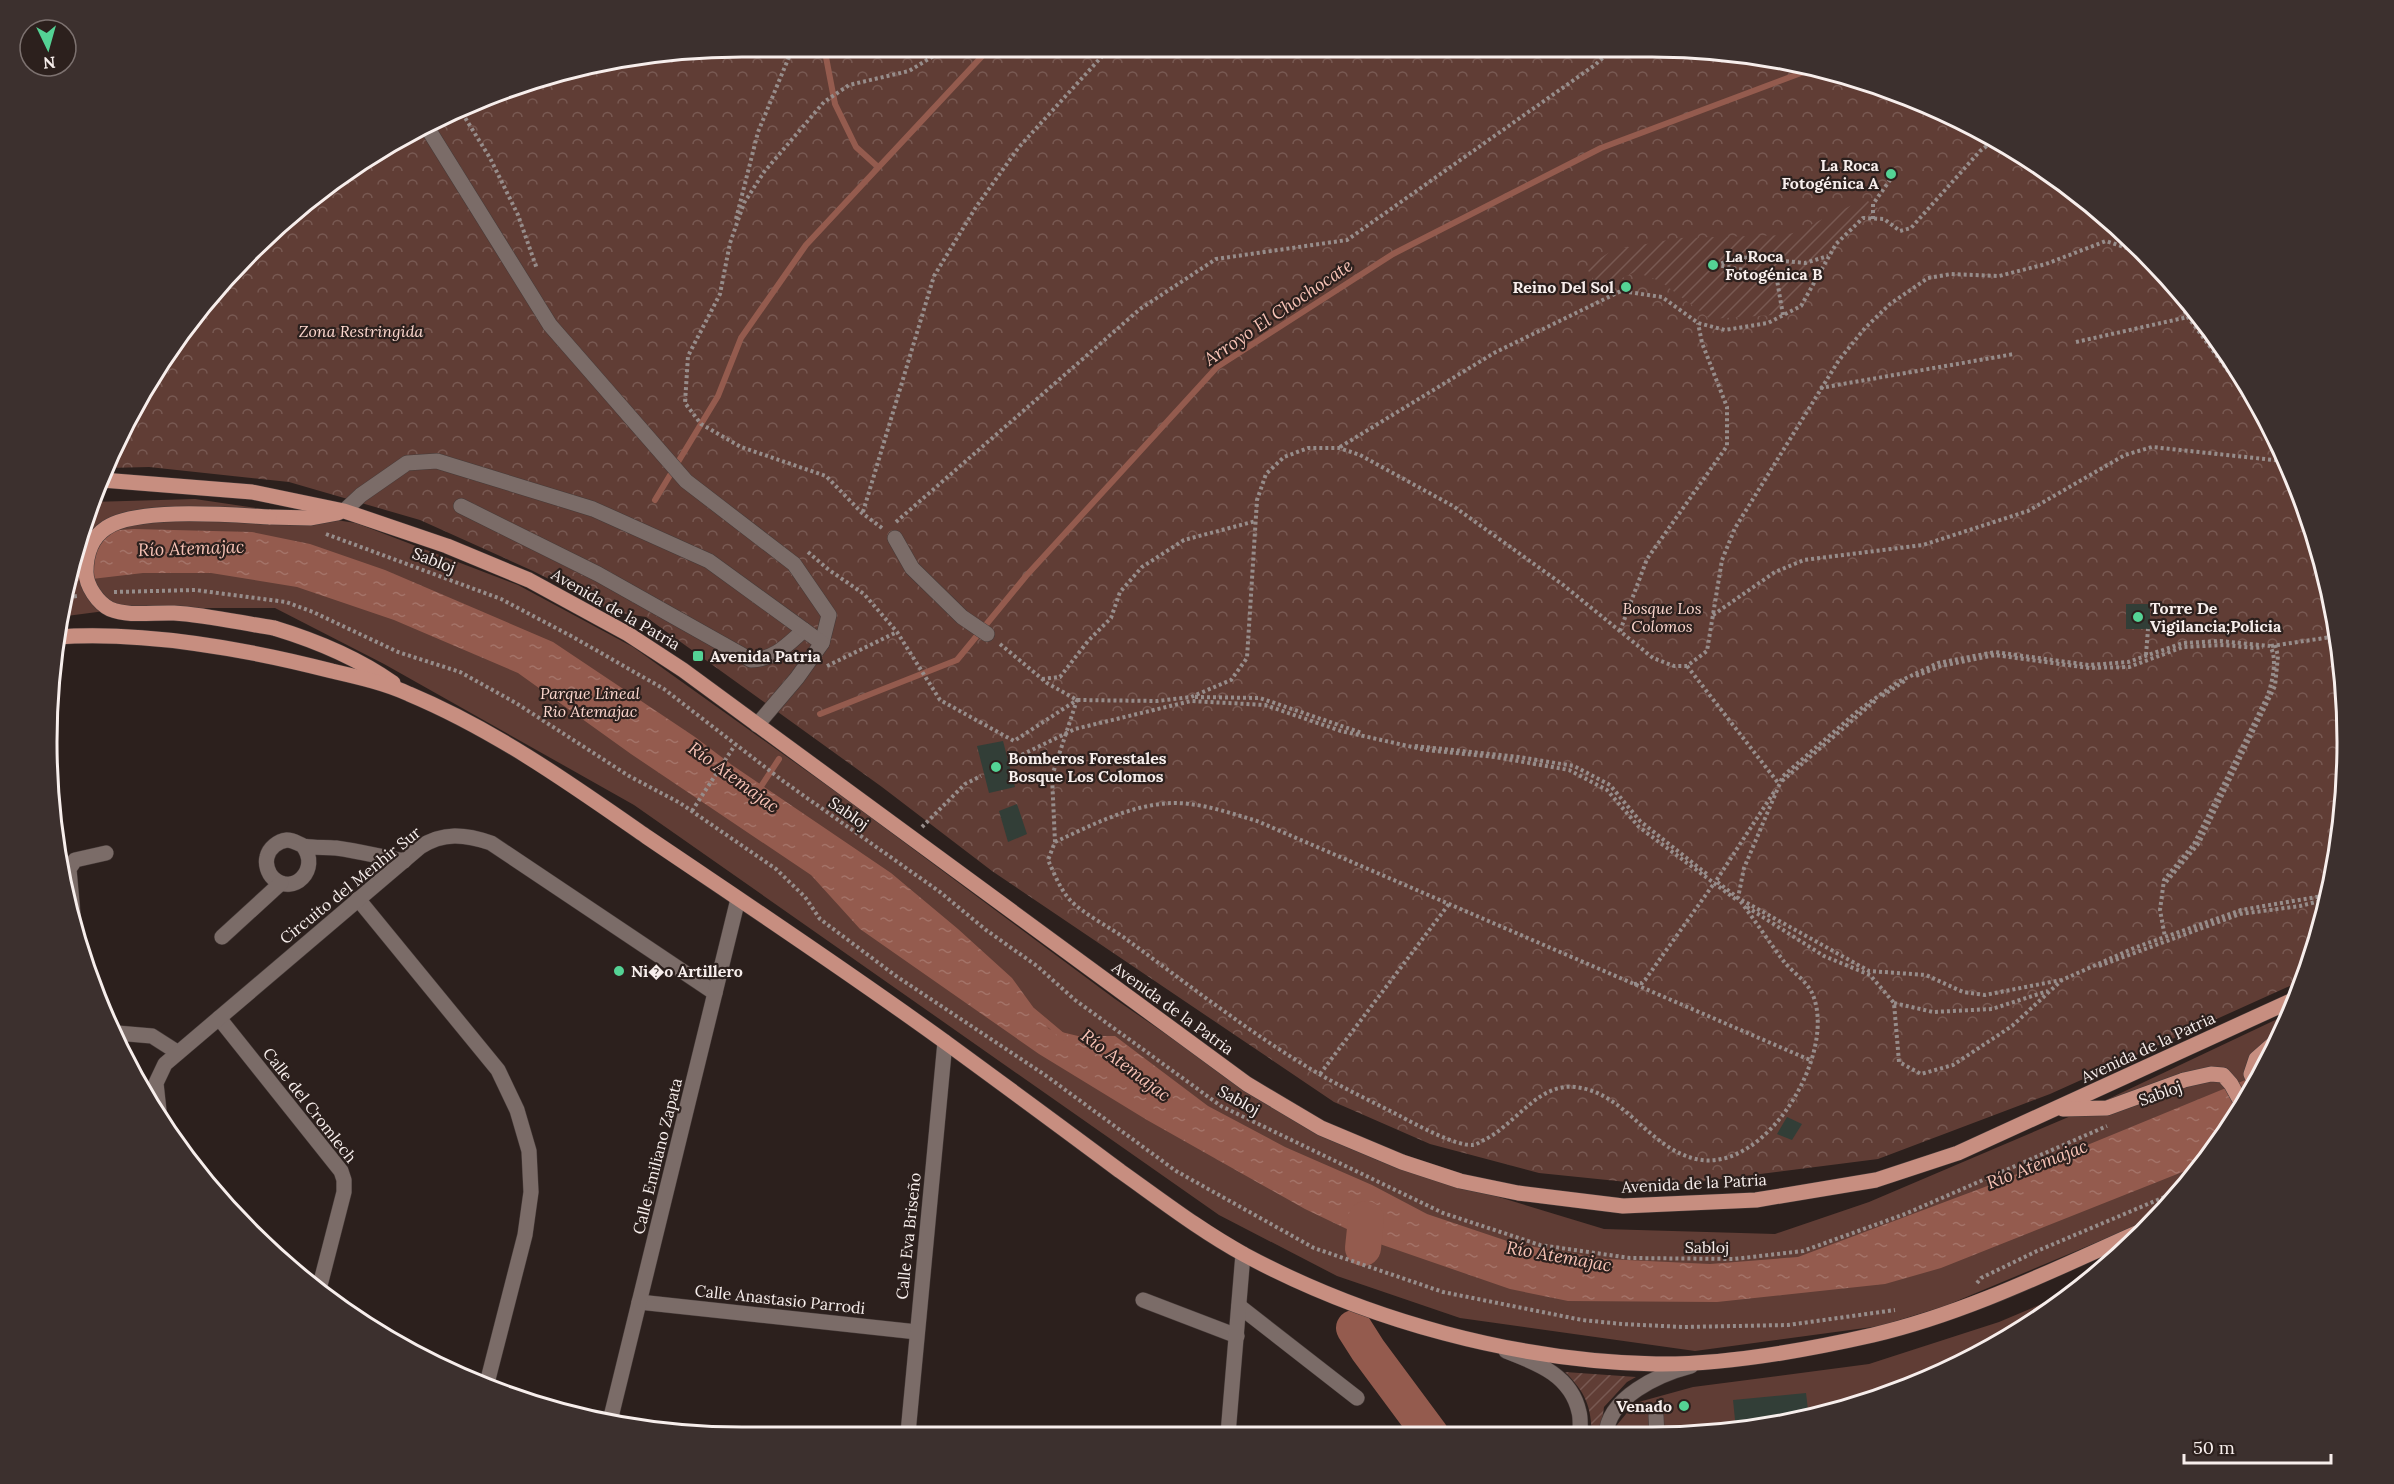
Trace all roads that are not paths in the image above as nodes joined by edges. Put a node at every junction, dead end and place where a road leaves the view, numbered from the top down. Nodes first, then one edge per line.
1 (430, 133) edge
2 (109, 481) edge
3 (461, 506) dead end
4 (344, 511) junction
5 (891, 534) road end
6 (804, 630) junction
7 (987, 634) road end
8 (66, 636) edge
9 (822, 643) junction
10 (405, 692) junction
11 (757, 725) junction
12 (303, 846) junction
13 (106, 853) dead end
14 (404, 861) junction
15 (69, 870) edge
16 (281, 883) junction
17 (358, 899) junction
18 (738, 899) junction
19 (222, 937) dead end
20 (715, 993) junction
21 (2285, 1004) edge
22 (219, 1018) junction
23 (123, 1033) edge
24 (945, 1042) junction
25 (177, 1052) junction
26 (2261, 1055) edge
27 (2252, 1071) edge
28 (2238, 1096) edge
29 (158, 1099) edge
30 (2055, 1110) junction
31 (2123, 1239) edge
32 (1243, 1254) junction
33 (321, 1282) edge
34 (1143, 1300) dead end
35 (639, 1302) junction
36 (1239, 1306) junction
37 (917, 1332) junction
38 (1237, 1336) junction
39 (1484, 1341) junction
40 (1712, 1361) junction
41 (488, 1378) edge
42 (1357, 1398) dead end
43 (611, 1415) edge
44 (1656, 1416) dead end
45 (909, 1427) edge
46 (1229, 1427) edge
47 (1580, 1427) edge
48 (1609, 1427) edge
49 (1657, 1427) edge

1 - 9 street
2 - 4 main road, Avenida de la Patria
3 - 6 street
4 - 6 street
4 - 10 main road, bridge
4 - 11 main road, Avenida de la Patria
5 - 7 street
6 - 9 street
8 - 10 main road
9 - 11 street
10 - 18 main road
11 - 30 main road, Avenida de la Patria
12 - 14 street
12 - 16 street
12 - 16 street
13 - 15 street
14 - 17 street, Circuito del Menhir Sur
14 - 20 street, Circuito del Menhir Sur
16 - 19 street
17 - 22 street, Circuito del Menhir Sur
17 - 41 street
18 - 20 street, Calle Emiliano Zapata
18 - 24 main road
20 - 35 street, Calle Emiliano Zapata
21 - 30 main road, Avenida de la Patria
22 - 25 street, Circuito del Menhir Sur
22 - 33 street, Calle del Cromlech
23 - 25 street
24 - 32 main road
24 - 37 street, Calle Eva Briseño
25 - 29 street, Circuito del Menhir Sur
26 - 27 main road, bridge
28 - 30 main road, bridge
31 - 40 main road
32 - 36 street
32 - 39 main road
34 - 38 street
35 - 37 street, Calle Anastasio Parrodi
35 - 43 street, Calle Emiliano Zapata
36 - 38 street
36 - 42 street
37 - 45 street, Calle Eva Briseño
38 - 46 street
39 - 40 main road
39 - 47 street
40 - 48 street
44 - 49 street

